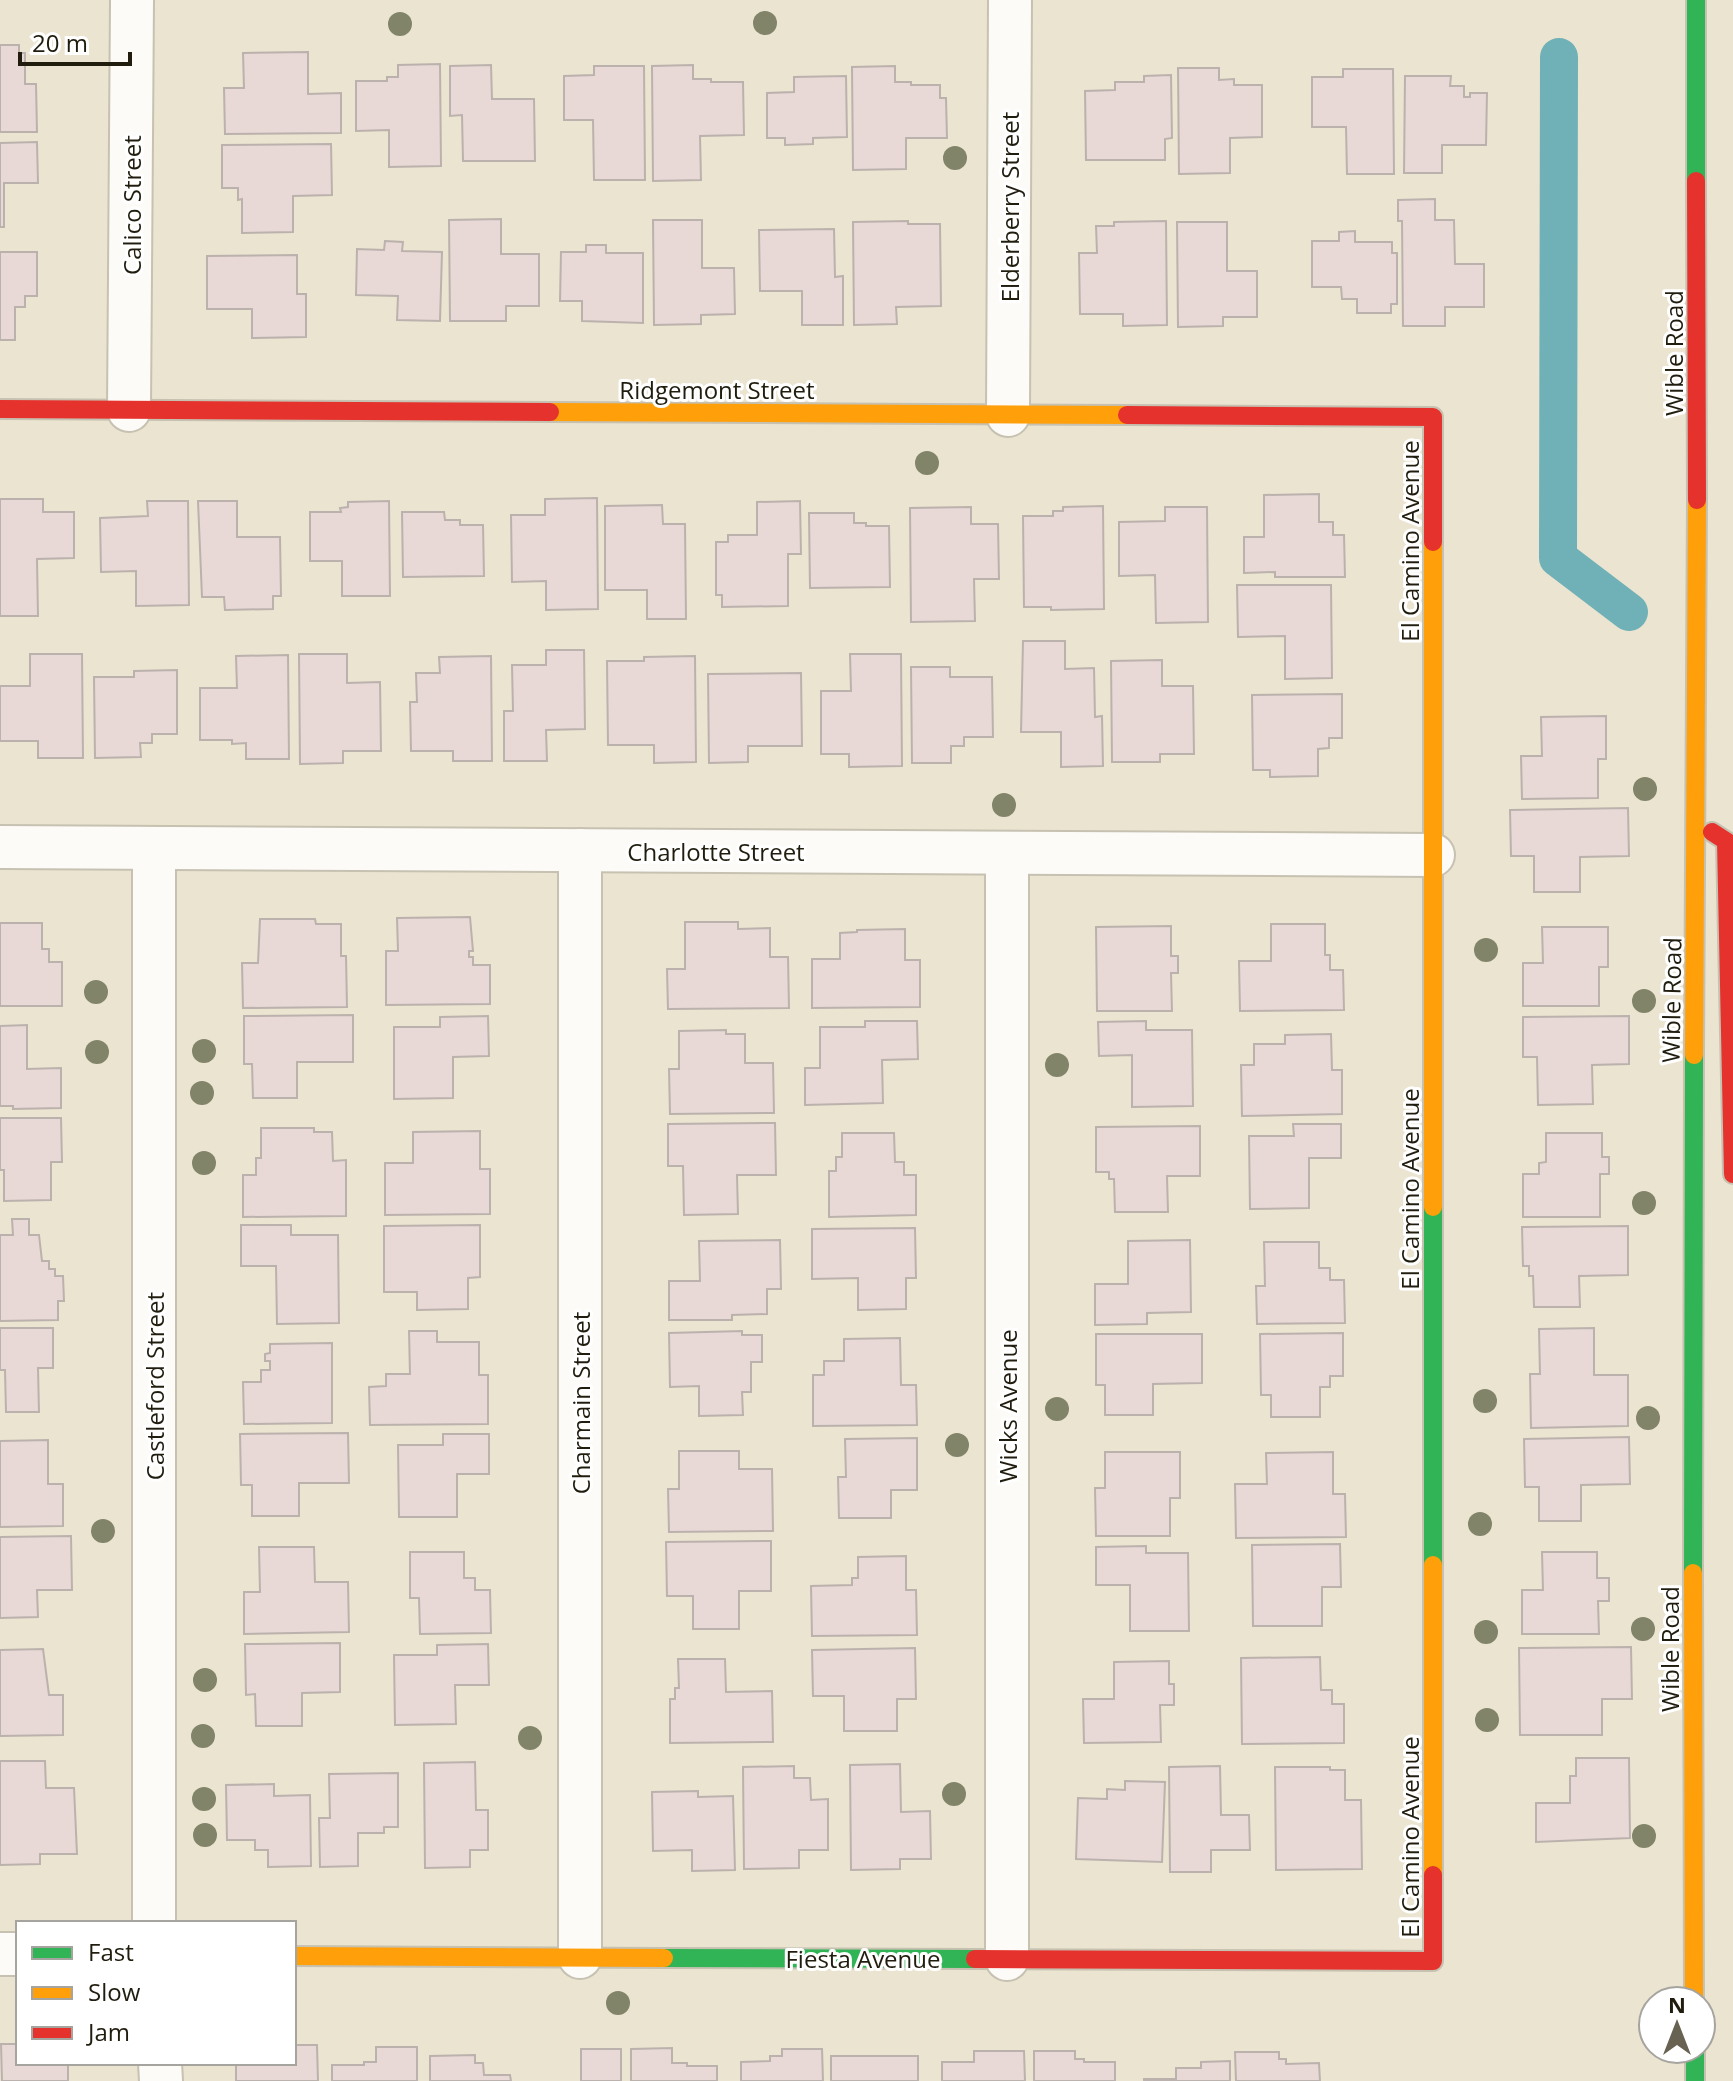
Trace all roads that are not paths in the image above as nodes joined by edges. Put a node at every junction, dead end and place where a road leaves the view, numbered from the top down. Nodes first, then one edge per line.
1 (132, 0) edge
2 (1010, 0) edge
3 (1696, 0) edge
4 (0, 409) edge
5 (129, 410) junction
6 (1008, 415) junction
7 (1433, 417) joint
8 (1696, 822) junction
9 (0, 847) edge
10 (154, 848) junction
11 (580, 850) junction
12 (1007, 853) junction
13 (1433, 855) junction
14 (1733, 1174) edge
15 (154, 1921) edge
16 (296, 1956) edge
17 (580, 1957) junction
18 (1007, 1959) junction
19 (1433, 1961) joint
20 (1694, 1985) edge

1 - 5 street, Calico Street
2 - 6 street, Elderberry Street
3 - 8 street, Wible Road
4 - 5 street, Ridgemont Street
5 - 6 street, Ridgemont Street
6 - 7 street, Ridgemont Street
7 - 13 street, El Camino Avenue
8 - 14 street
8 - 20 street, Wible Road
9 - 10 street, Charlotte Street
10 - 11 street, Charlotte Street
10 - 15 street, Castleford Street
11 - 12 street, Charlotte Street
11 - 17 street, Charmain Street
12 - 13 street, Charlotte Street
12 - 18 street, Wicks Avenue
13 - 19 street, El Camino Avenue
16 - 17 street, Fiesta Avenue
17 - 18 street, Fiesta Avenue
18 - 19 street, Fiesta Avenue

